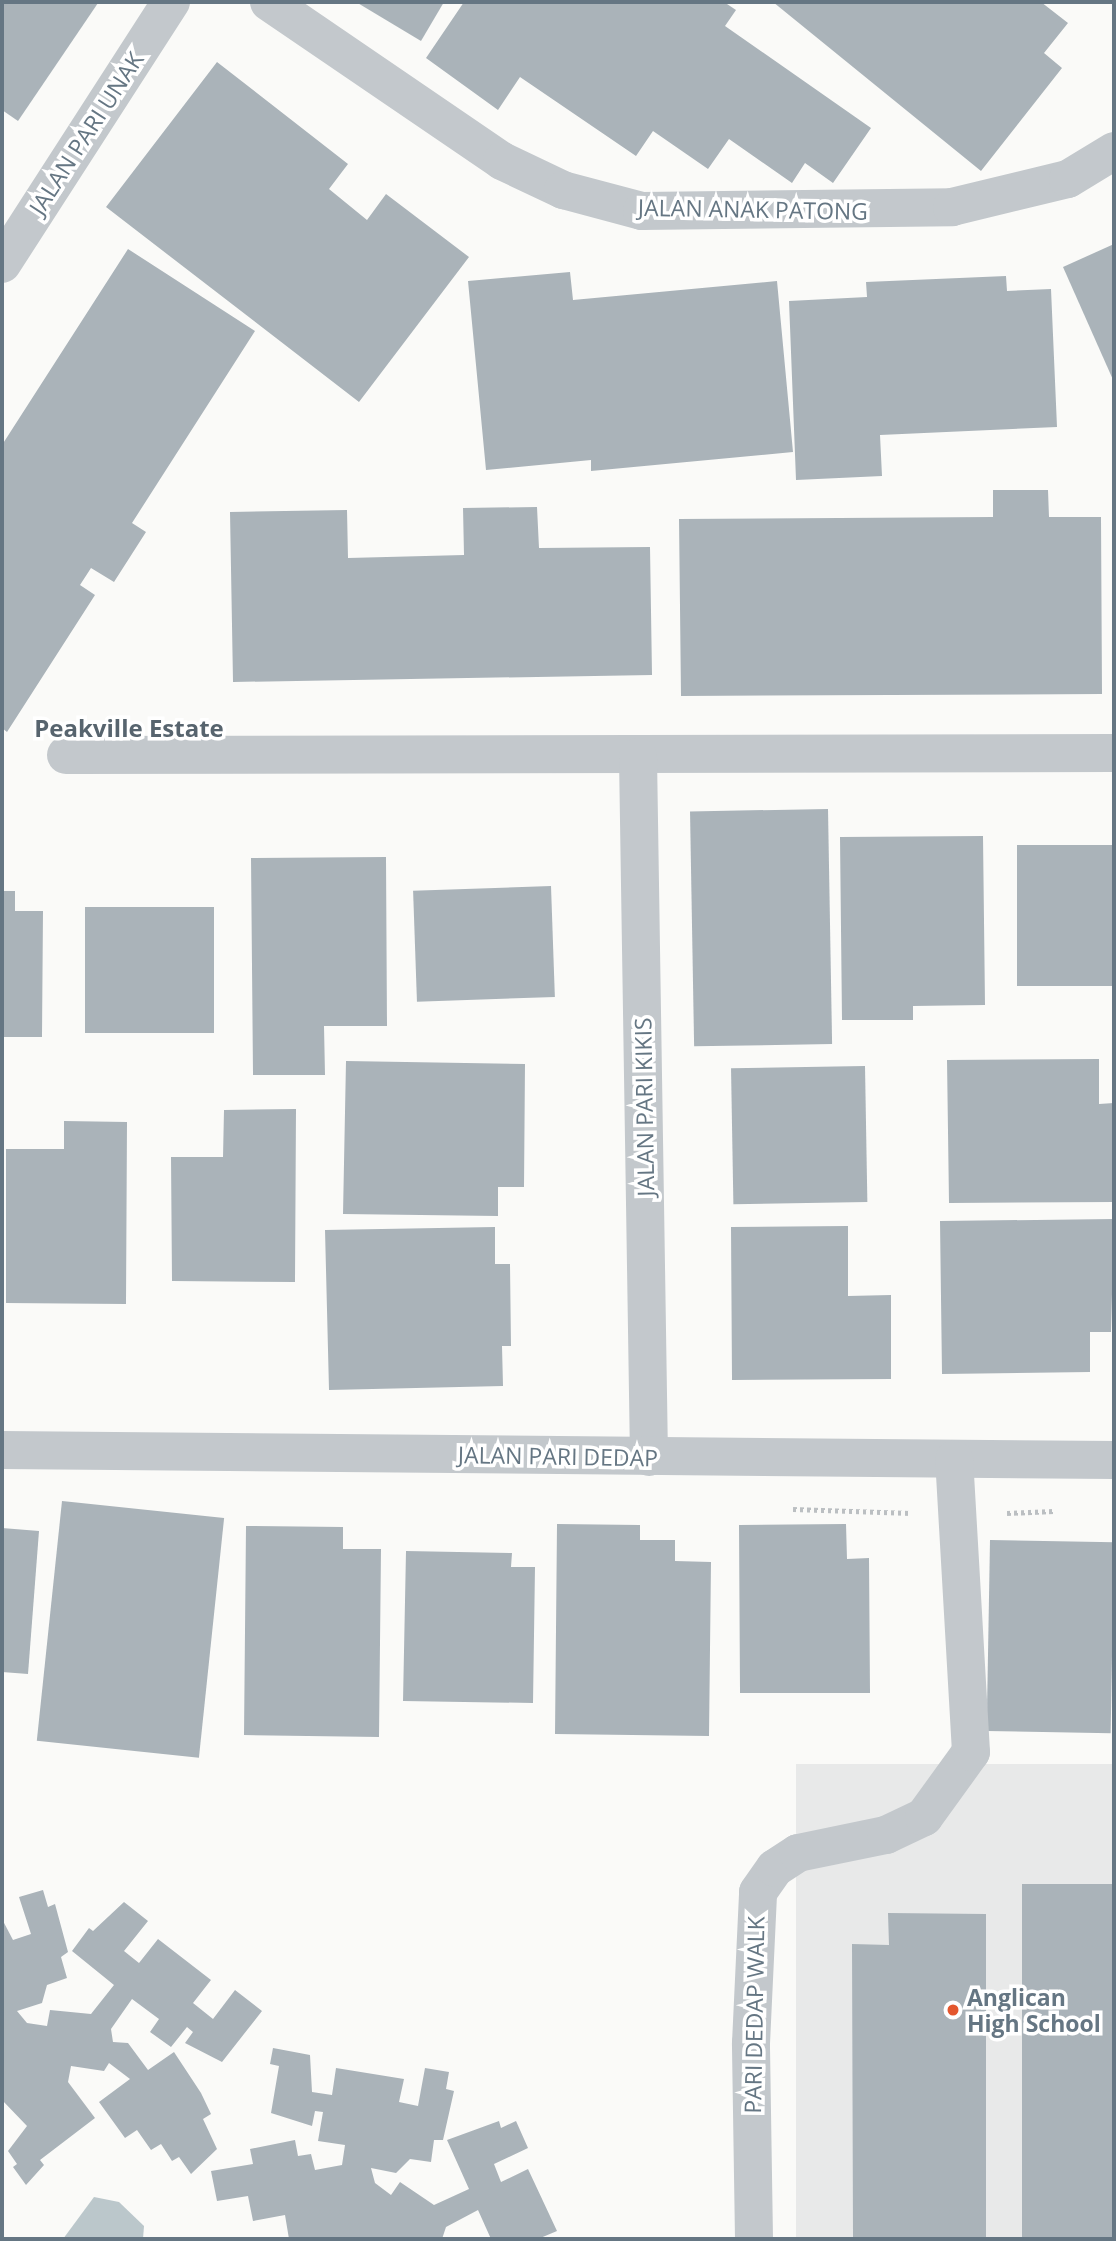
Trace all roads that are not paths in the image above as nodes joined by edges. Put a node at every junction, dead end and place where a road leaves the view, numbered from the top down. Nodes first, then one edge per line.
1 (171, 2) edge
2 (270, 2) edge
3 (1114, 151) edge
4 (2, 264) edge
5 (1114, 753) edge
6 (66, 755) dead end
7 (638, 757) junction
8 (2, 1450) edge
9 (649, 1457) junction
10 (954, 1459) junction
11 (1114, 1460) edge
12 (754, 2239) edge

1 - 4 street, JALAN PARI UNAK
2 - 3 street, JALAN ANAK PATONG
5 - 7 street
6 - 7 street
7 - 9 street, JALAN PARI KIKIS
8 - 9 street, JALAN PARI DEDAP
9 - 10 street, JALAN PARI DEDAP
10 - 11 street, JALAN PARI DEDAP
10 - 12 street, PARI DEDAP WALK

